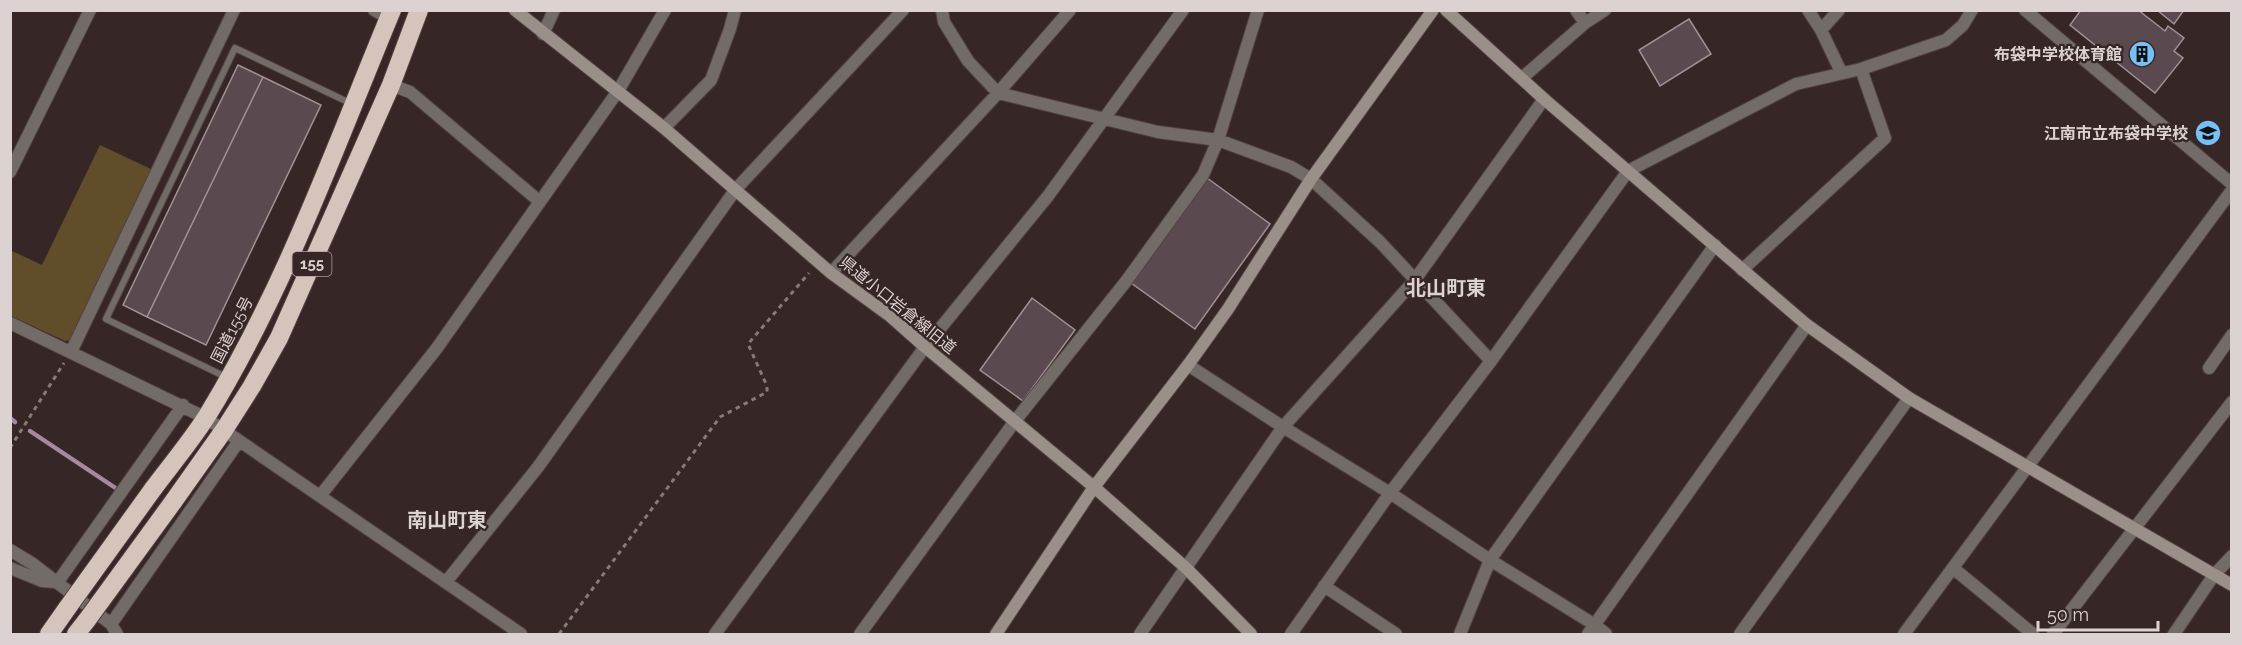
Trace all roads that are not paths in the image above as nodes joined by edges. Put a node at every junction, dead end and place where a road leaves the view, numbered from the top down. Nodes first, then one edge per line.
1 (90, 10) edge
2 (234, 10) edge
3 (419, 10) edge
4 (515, 10) edge
5 (554, 10) edge
6 (665, 10) edge
7 (735, 10) edge
8 (903, 10) edge
9 (942, 10) edge
10 (1070, 10) edge
11 (1183, 10) edge
12 (1258, 10) edge
13 (1433, 10) edge
14 (1446, 10) edge
15 (1576, 10) edge
16 (1605, 10) edge
17 (1808, 10) edge
18 (1839, 10) edge
19 (1972, 10) edge
20 (2025, 10) edge
21 (385, 13) edge
22 (1585, 22) junction
23 (1821, 30) junction
24 (543, 34) junction
25 (1861, 69) junction
26 (1841, 72) junction
27 (1522, 78) junction
28 (391, 86) junction
29 (618, 91) junction
30 (998, 93) junction
31 (1544, 99) junction
32 (354, 105) junction
33 (1104, 121) junction
34 (664, 128) junction
35 (1218, 140) junction
36 (1628, 171) junction
37 (10, 172) edge
38 (1311, 179) junction
39 (2232, 184) edge
40 (736, 189) junction
41 (2232, 190) edge
42 (539, 201) junction
43 (1715, 245) junction
44 (1742, 270) junction
45 (831, 273) junction
46 (1414, 281) junction
47 (10, 323) edge
48 (1807, 325) junction
49 (2232, 335) edge
50 (925, 347) junction
51 (71, 352) junction
52 (1491, 361) junction
53 (1188, 365) junction
54 (2209, 368) dead end
55 (229, 378) junction
56 (1909, 398) junction
57 (2232, 402) edge
58 (183, 405) junction
59 (206, 417) junction
60 (1015, 421) junction
61 (1283, 427) junction
62 (232, 436) junction
63 (2026, 467) junction
64 (1094, 487) junction
65 (1390, 493) junction
66 (320, 496) junction
67 (2133, 529) junction
68 (10, 550) edge
69 (2232, 556) edge
70 (1490, 560) junction
71 (10, 568) edge
72 (1186, 568) junction
73 (1953, 568) junction
74 (2214, 575) junction
75 (446, 582) junction
76 (57, 583) junction
77 (2232, 585) edge
78 (1324, 586) junction
79 (58, 621) edge
80 (82, 627) edge
81 (114, 629) edge
82 (1592, 630) edge
83 (521, 634) edge
84 (715, 634) edge
85 (860, 634) edge
86 (996, 634) edge
87 (1140, 634) edge
88 (1251, 634) edge
89 (1290, 634) edge
90 (1396, 634) edge
91 (1460, 634) edge
92 (1606, 634) edge
93 (1740, 634) edge
94 (1904, 634) edge
95 (2033, 634) edge
96 (2053, 634) edge
97 (2174, 634) edge

1 - 37 street
2 - 51 street
3 - 28 highway, 155
4 - 24 street, 県道小口岩倉線旧道
5 - 24 street
6 - 29 street
7 - 34 street
8 - 40 street
9 - 30 street
10 - 30 street
11 - 33 street
12 - 35 street
13 - 38 street
14 - 27 street
15 - 22 street
16 - 22 street
17 - 23 street
18 - 23 street
19 - 25 street
20 - 39 street
21 - 32 highway, 国道155号 / 155
22 - 27 street
23 - 26 street
24 - 29 street, 県道小口岩倉線旧道
25 - 26 street
25 - 44 street
26 - 36 street
27 - 31 street
28 - 42 street
28 - 62 highway, 155
29 - 34 street, 県道小口岩倉線旧道
29 - 42 street
30 - 33 street
30 - 45 street
31 - 36 street
31 - 46 street
32 - 55 highway, 国道155号 / 155
32 - 55 lane
33 - 35 street
33 - 50 street
34 - 40 street, 県道小口岩倉線旧道
35 - 38 street
35 - 60 street
36 - 43 street
36 - 52 street
38 - 46 street
38 - 53 street
40 - 45 street, 県道小口岩倉線旧道
40 - 75 street
41 - 63 street
42 - 66 street
43 - 44 street
43 - 70 street
44 - 48 street
45 - 50 street, 県道小口岩倉線旧道
46 - 52 street
46 - 61 street
47 - 51 street
48 - 56 street
48 - 82 street
49 - 54 street
50 - 60 street, 県道小口岩倉線旧道
50 - 84 street
51 - 58 street
52 - 65 street
53 - 61 street
53 - 64 street
55 - 59 highway, 国道155号 / 155
56 - 63 street
56 - 93 street
57 - 67 street
58 - 59 street
58 - 76 street
59 - 62 street
59 - 79 highway, 国道155号 / 155, bridge
60 - 64 street, 県道小口岩倉線旧道
60 - 85 street
61 - 65 street
61 - 72 street
62 - 66 street
62 - 80 highway, 155, bridge
62 - 81 street
63 - 67 street
63 - 73 street
64 - 72 street, 県道小口岩倉線旧道
64 - 86 street
65 - 70 street
65 - 78 street
66 - 75 street
67 - 74 street
67 - 96 street
68 - 76 street
69 - 74 street
70 - 82 street
70 - 91 street
71 - 76 street
72 - 87 street
72 - 88 street, 県道小口岩倉線旧道
73 - 94 street
73 - 95 street
74 - 77 street
74 - 97 street
75 - 83 street
76 - 81 street
78 - 89 street
78 - 90 street
82 - 92 street

